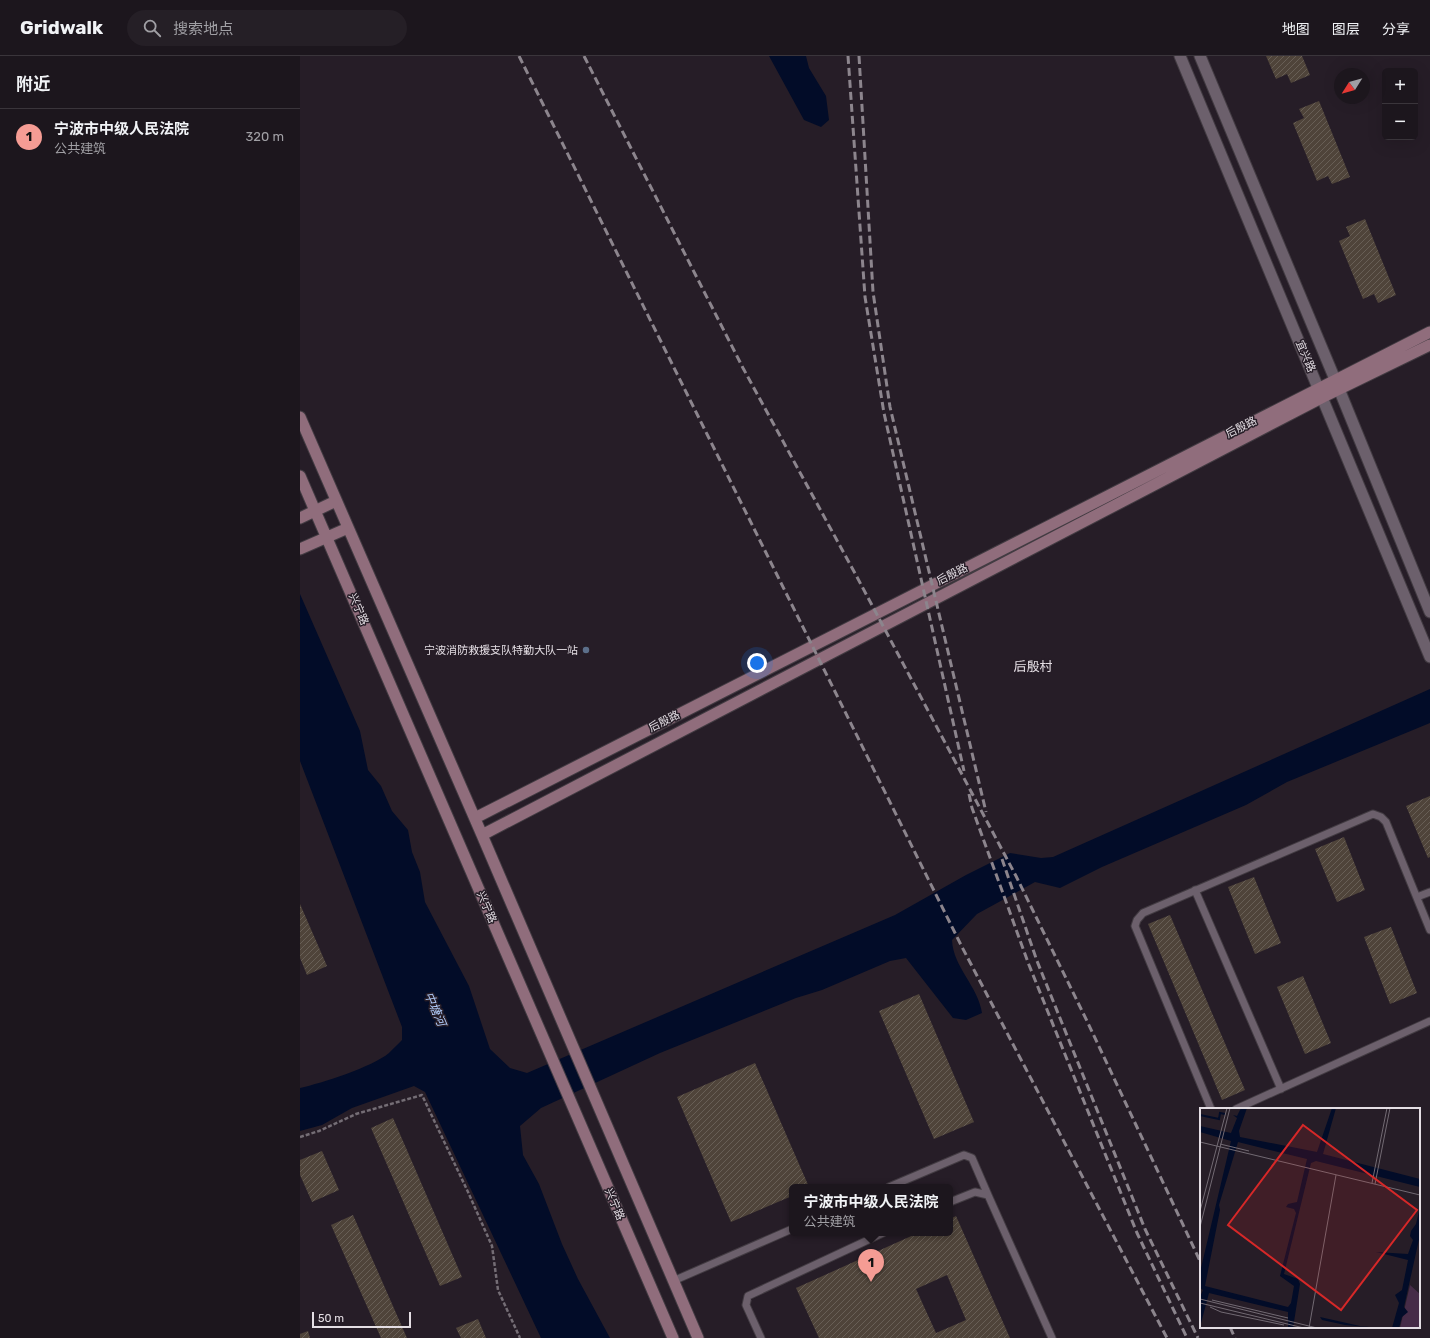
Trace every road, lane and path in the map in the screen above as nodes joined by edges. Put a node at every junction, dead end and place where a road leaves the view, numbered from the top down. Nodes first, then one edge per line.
1 (1180, 56) edge
2 (1200, 56) edge
3 (1430, 332) edge
4 (1430, 345) edge
5 (1352, 377) junction
6 (1337, 384) junction
7 (1321, 392) junction
8 (300, 417) edge
9 (300, 476) edge
10 (336, 501) junction
11 (315, 511) junction
12 (300, 518) edge
13 (348, 528) junction
14 (327, 537) junction
15 (300, 549) edge
16 (1430, 612) edge
17 (1430, 657) edge
18 (475, 818) junction
19 (482, 835) junction
20 (1195, 890) junction
21 (1430, 892) edge
22 (1417, 897) junction
23 (1430, 930) edge
24 (1430, 1021) edge
25 (1281, 1088) junction
26 (1211, 1108) edge
27 (1238, 1108) edge
28 (300, 1137) edge
29 (896, 1184) edge
30 (988, 1195) junction
31 (953, 1201) edge
32 (789, 1230) edge
33 (877, 1236) edge
34 (673, 1282) junction
35 (520, 1338) edge
36 (673, 1338) edge
37 (698, 1338) edge
38 (761, 1338) edge
39 (1052, 1338) edge

1 - 7 street, 宜兴路
2 - 6 street, 宜兴路
3 - 5 main road, 后殷路
4 - 5 main road, 后殷路
5 - 6 main road, 后殷路
6 - 7 main road, 后殷路
6 - 16 street, 宜兴路
7 - 17 street, 宜兴路
7 - 18 main road, 后殷路
7 - 19 main road, 后殷路
8 - 10 main road
9 - 11 main road, 兴宁路
10 - 11 main road
10 - 13 main road
11 - 12 main road
11 - 14 main road, 兴宁路
13 - 14 main road
13 - 18 main road
14 - 15 main road
14 - 36 main road, 兴宁路
18 - 19 main road
19 - 34 main road
20 - 22 lane
20 - 25 lane
20 - 26 lane
21 - 22 lane
22 - 23 lane
24 - 25 lane
25 - 27 lane
28 - 35 path
29 - 30 lane
30 - 31 lane
30 - 39 lane
32 - 34 lane
33 - 38 lane
34 - 37 main road

